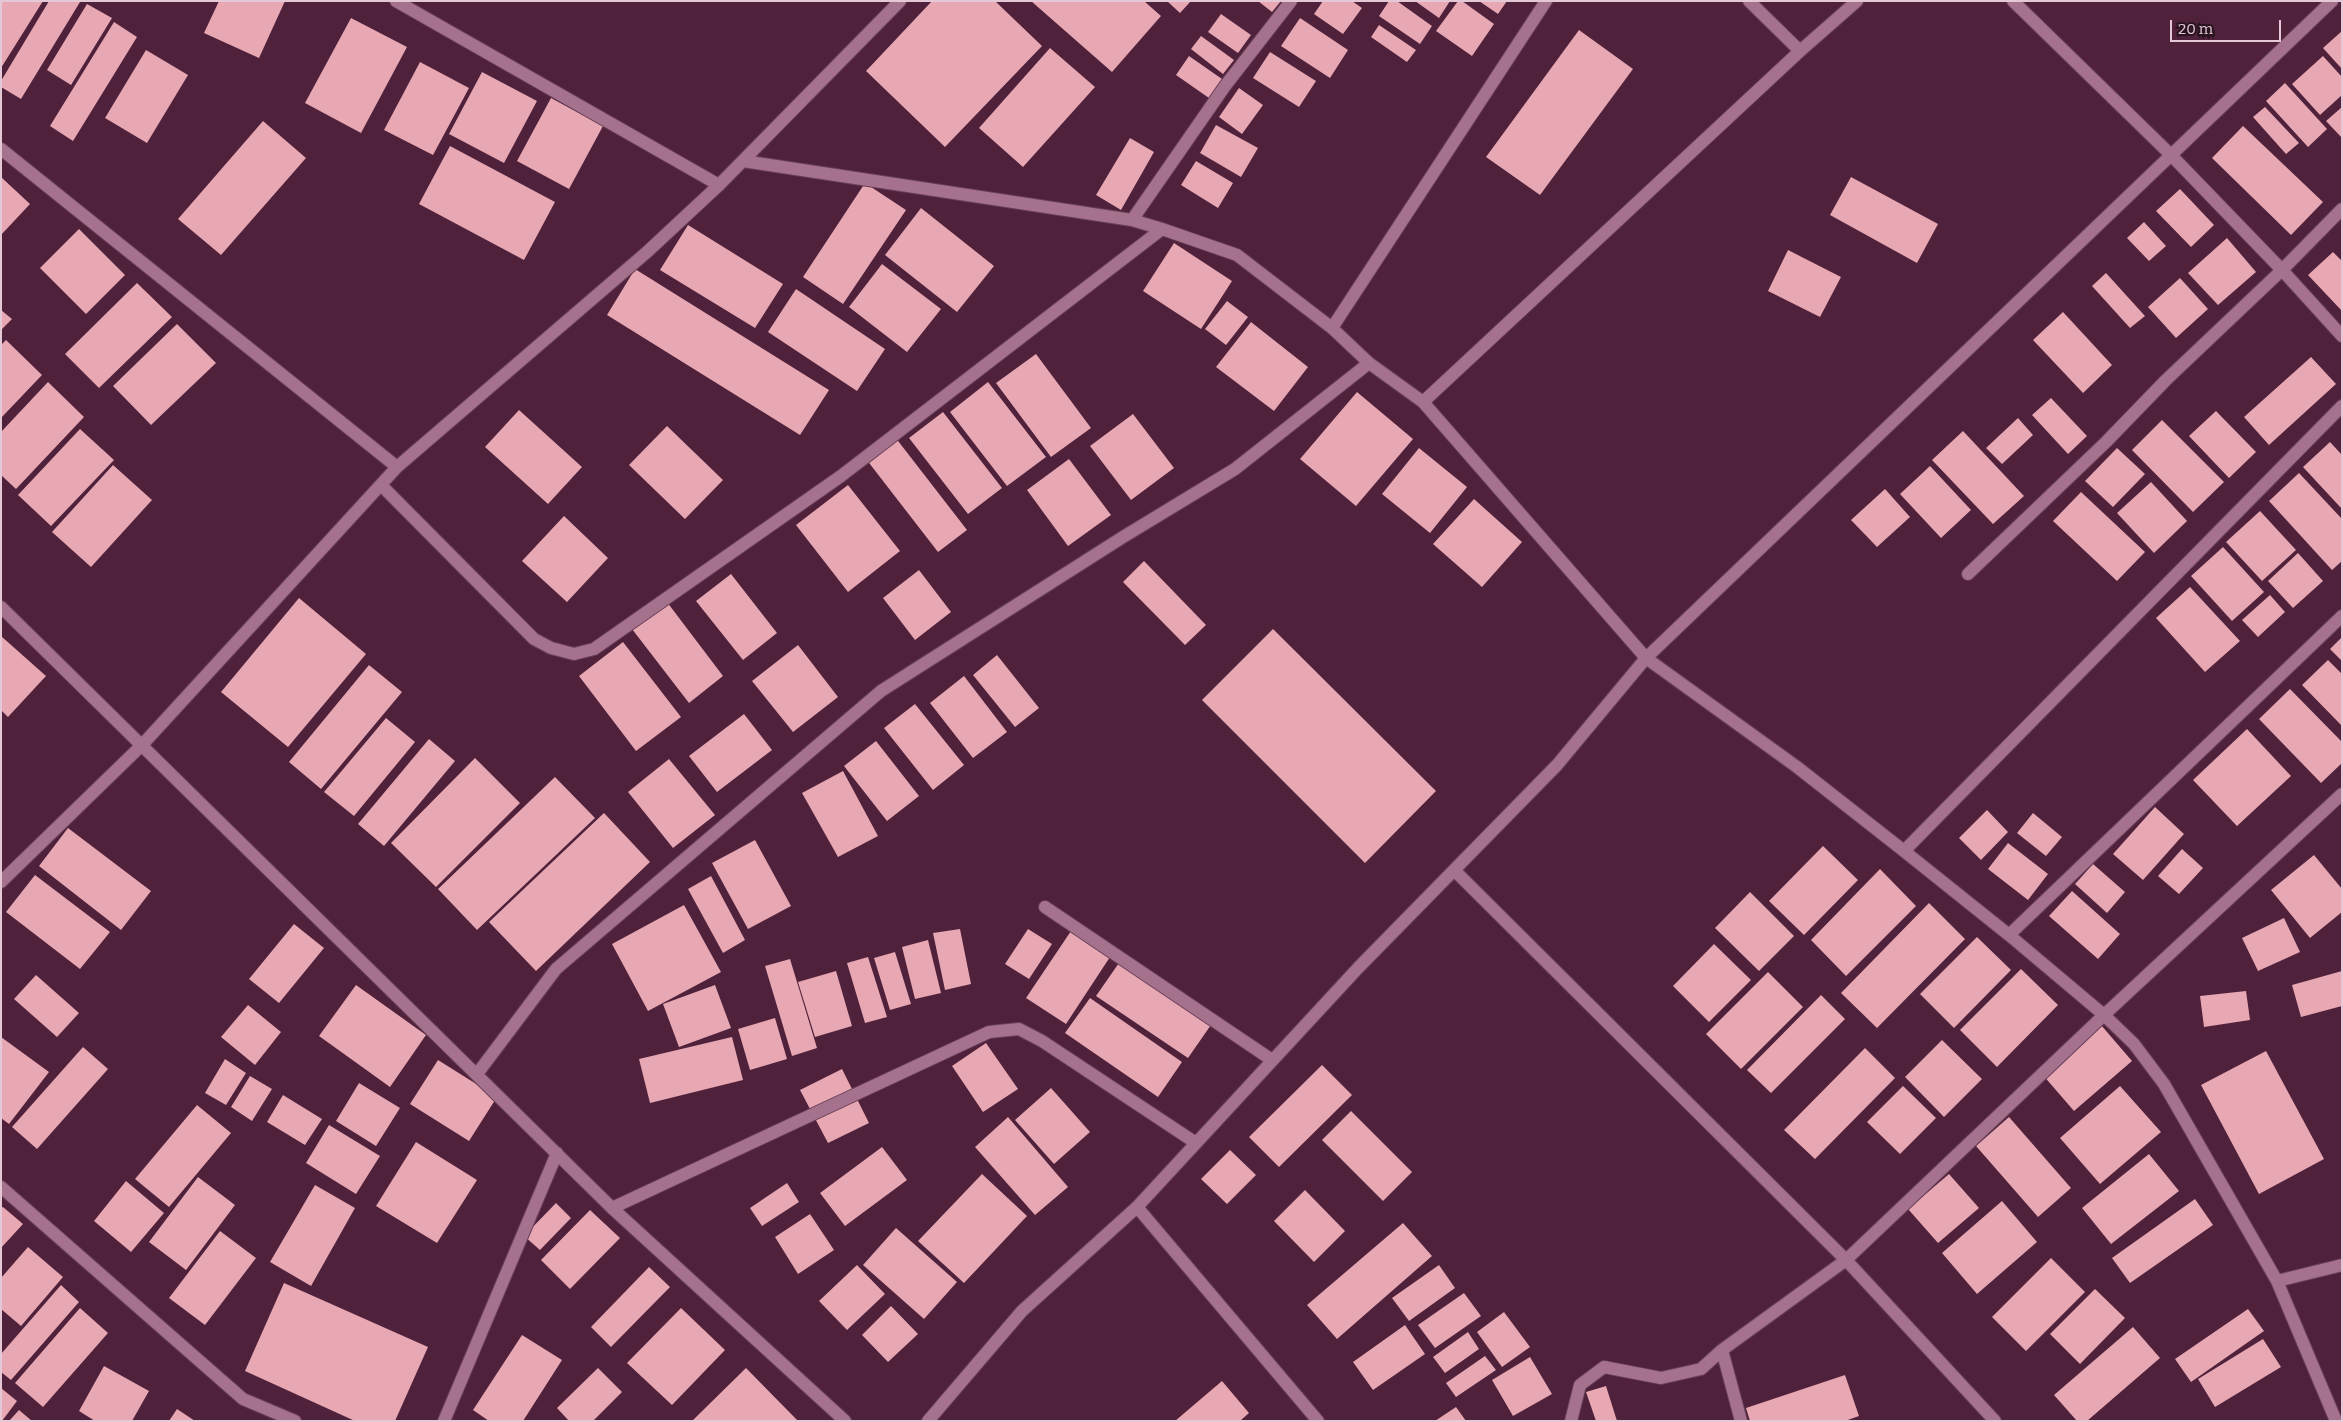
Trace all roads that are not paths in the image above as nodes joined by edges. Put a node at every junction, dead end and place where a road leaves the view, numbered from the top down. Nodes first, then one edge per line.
1 (396, 1) edge
2 (900, 1) edge
3 (1291, 1) edge
4 (1546, 1) edge
5 (1749, 1) edge
6 (1857, 1) edge
7 (2013, 1) edge
8 (2332, 1) edge
9 (416, 6) edge
10 (1800, 51) junction
11 (1, 149) edge
12 (2170, 154) junction
13 (743, 161) junction
14 (719, 185) junction
15 (2342, 209) edge
16 (1132, 220) junction
17 (1162, 228) junction
18 (2282, 270) junction
19 (1332, 328) junction
20 (2342, 336) edge
21 (1369, 363) junction
22 (1423, 402) junction
23 (2342, 406) edge
24 (397, 467) junction
25 (380, 485) junction
26 (1968, 574) dead end
27 (1, 607) edge
28 (2342, 616) edge
29 (1646, 658) junction
30 (142, 744) junction
31 (2342, 794) edge
32 (1904, 851) junction
33 (1454, 870) junction
34 (1, 882) edge
35 (1045, 906) dead end
36 (2009, 935) junction
37 (2104, 1015) junction
38 (1272, 1060) junction
39 (477, 1074) junction
40 (1196, 1144) junction
41 (556, 1153) junction
42 (1, 1187) edge
43 (612, 1208) junction
44 (1137, 1208) junction
45 (1846, 1260) junction
46 (2342, 1265) edge
47 (2278, 1281) junction
48 (1722, 1350) junction
49 (295, 1421) edge
50 (444, 1421) edge
51 (845, 1421) edge
52 (928, 1421) edge
53 (1318, 1421) edge
54 (1571, 1421) edge
55 (1741, 1421) edge
56 (1995, 1421) edge
57 (2336, 1421) edge

1 - 9 street
2 - 13 street
3 - 16 street
4 - 19 street
5 - 10 street
6 - 10 street
7 - 12 street
8 - 12 street
9 - 14 street
10 - 22 street
11 - 24 street
12 - 18 street
12 - 29 street
13 - 14 street
13 - 16 street
14 - 24 street
15 - 18 street
16 - 17 street
17 - 19 street
17 - 25 street
18 - 20 street
18 - 26 street
19 - 21 street
21 - 22 street
21 - 39 street
22 - 29 street
23 - 32 street
24 - 25 street
25 - 30 street
27 - 30 street
28 - 36 street
29 - 32 street
29 - 33 street
30 - 34 street
30 - 39 street
31 - 37 street
32 - 36 street
33 - 38 street
33 - 45 street
35 - 38 street
36 - 37 street
37 - 45 street
37 - 47 street
38 - 40 street
39 - 41 street
40 - 43 street
40 - 44 street
41 - 43 street
41 - 50 street
42 - 49 street
43 - 51 street
44 - 52 street
44 - 53 street
45 - 48 street
45 - 56 street
46 - 47 street
47 - 57 street
48 - 54 street
48 - 55 street

